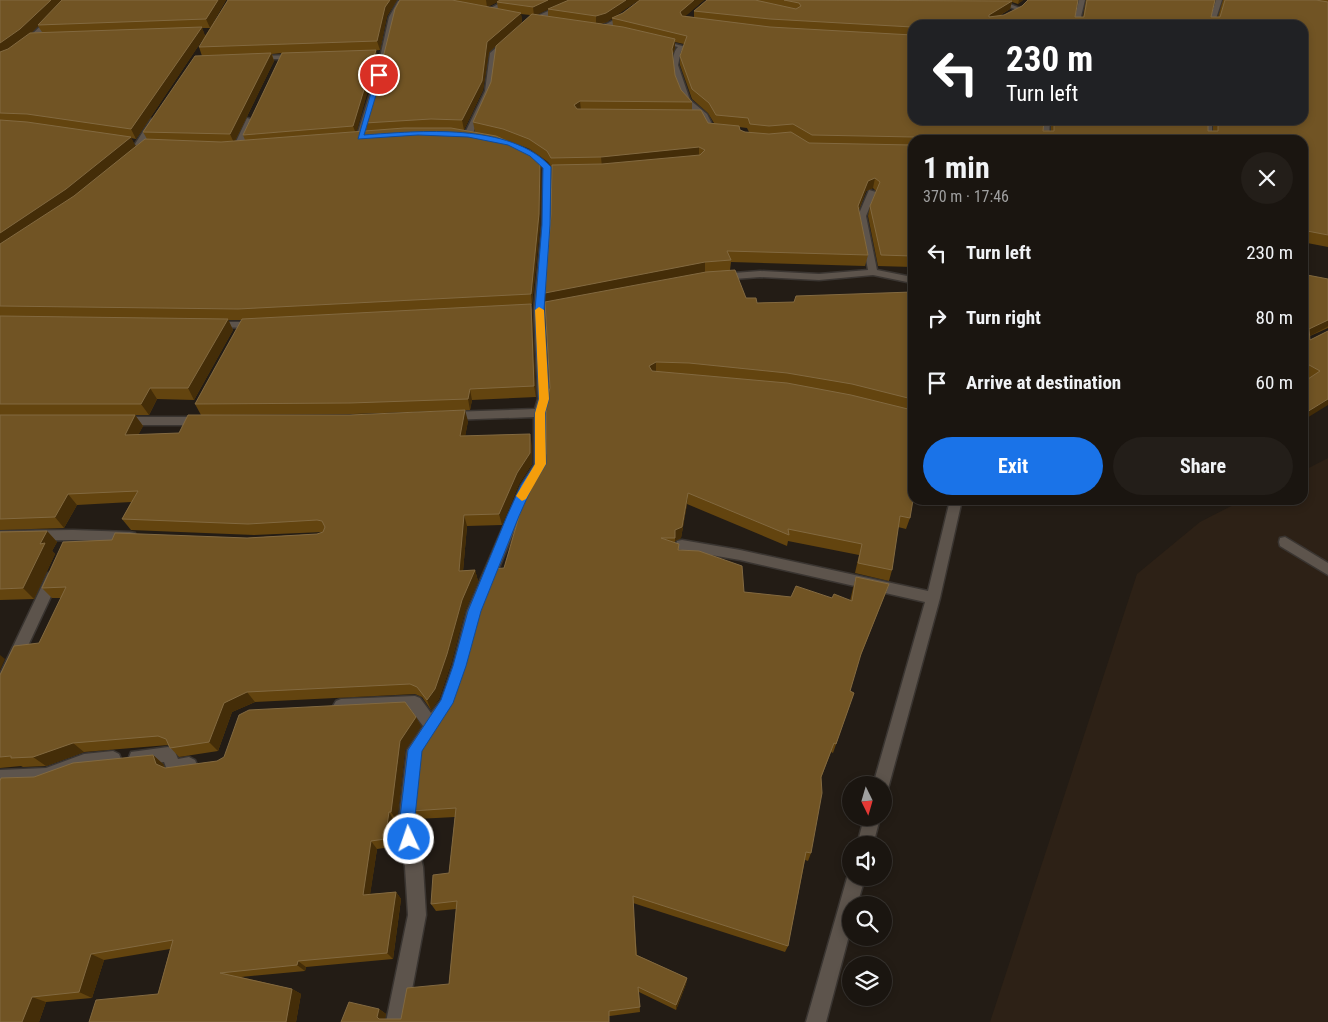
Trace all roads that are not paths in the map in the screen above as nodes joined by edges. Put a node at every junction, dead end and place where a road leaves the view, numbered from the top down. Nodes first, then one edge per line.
1 (70, 0) edge
2 (404, 0) edge
3 (510, 0) edge
4 (576, 0) edge
5 (646, 0) edge
6 (995, 0) edge
7 (1082, 0) edge
8 (1218, 0) edge
9 (479, 9) edge
10 (488, 11) junction
11 (497, 13) edge
12 (1012, 13) edge
13 (535, 20) junction
14 (1077, 20) edge
15 (1212, 20) edge
16 (554, 22) edge
17 (526, 24) edge
18 (592, 26) edge
19 (601, 28) junction
20 (619, 32) edge
21 (514, 34) edge
22 (42, 37) edge
23 (32, 38) junction
24 (652, 39) edge
25 (383, 54) junction
26 (374, 55) edge
27 (281, 57) junction
28 (300, 57) edge
29 (252, 58) edge
30 (0, 61) edge
31 (277, 65) edge
32 (159, 113) edge
33 (253, 115) edge
34 (694, 116) edge
35 (704, 116) junction
36 (711, 129) edge
37 (379, 136) edge
38 (476, 137) edge
39 (360, 138) junction
40 (350, 139) edge
41 (130, 142) edge
42 (139, 144) junction
43 (246, 147) edge
44 (518, 147) edge
45 (227, 148) edge
46 (237, 148) junction
47 (134, 156) edge
48 (872, 192) edge
49 (872, 272) junction
50 (714, 277) edge
51 (908, 279) edge
52 (206, 324) edge
53 (263, 324) edge
54 (540, 413) junction
55 (442, 416) edge
56 (114, 421) edge
57 (210, 421) edge
58 (955, 505) edge
59 (73, 535) junction
60 (0, 536) edge
61 (140, 537) edge
62 (1285, 542) dead end
63 (682, 545) dead end
64 (1328, 570) edge
65 (933, 598) junction
66 (0, 690) edge
67 (324, 707) edge
68 (431, 725) junction
69 (208, 763) edge
70 (884, 776) edge
71 (0, 778) edge
72 (854, 886) edge
73 (396, 1022) edge
74 (816, 1022) edge

1 - 23 street
2 - 25 street
3 - 10 street
4 - 13 street
5 - 19 street
6 - 12 street
7 - 14 street
8 - 15 street
9 - 10 street
10 - 11 street
13 - 16 street
13 - 17 street
18 - 19 street
19 - 20 street
21 - 38 street
22 - 23 street
23 - 30 street
24 - 35 street
25 - 26 street
25 - 39 street
27 - 28 street
27 - 29 street
27 - 31 street
32 - 42 street
33 - 46 street
34 - 35 street
35 - 36 street
37 - 39 street
39 - 40 street
41 - 42 street
42 - 47 street
43 - 46 street
44 - 54 street
45 - 46 street
48 - 49 street
49 - 50 street
49 - 51 street
52 - 53 street
54 - 55 street
54 - 68 street
56 - 57 street
58 - 65 street
59 - 60 street
59 - 61 street
59 - 66 street
62 - 64 street
63 - 65 street
65 - 70 street
67 - 68 street
68 - 73 street
69 - 71 street
72 - 74 street

